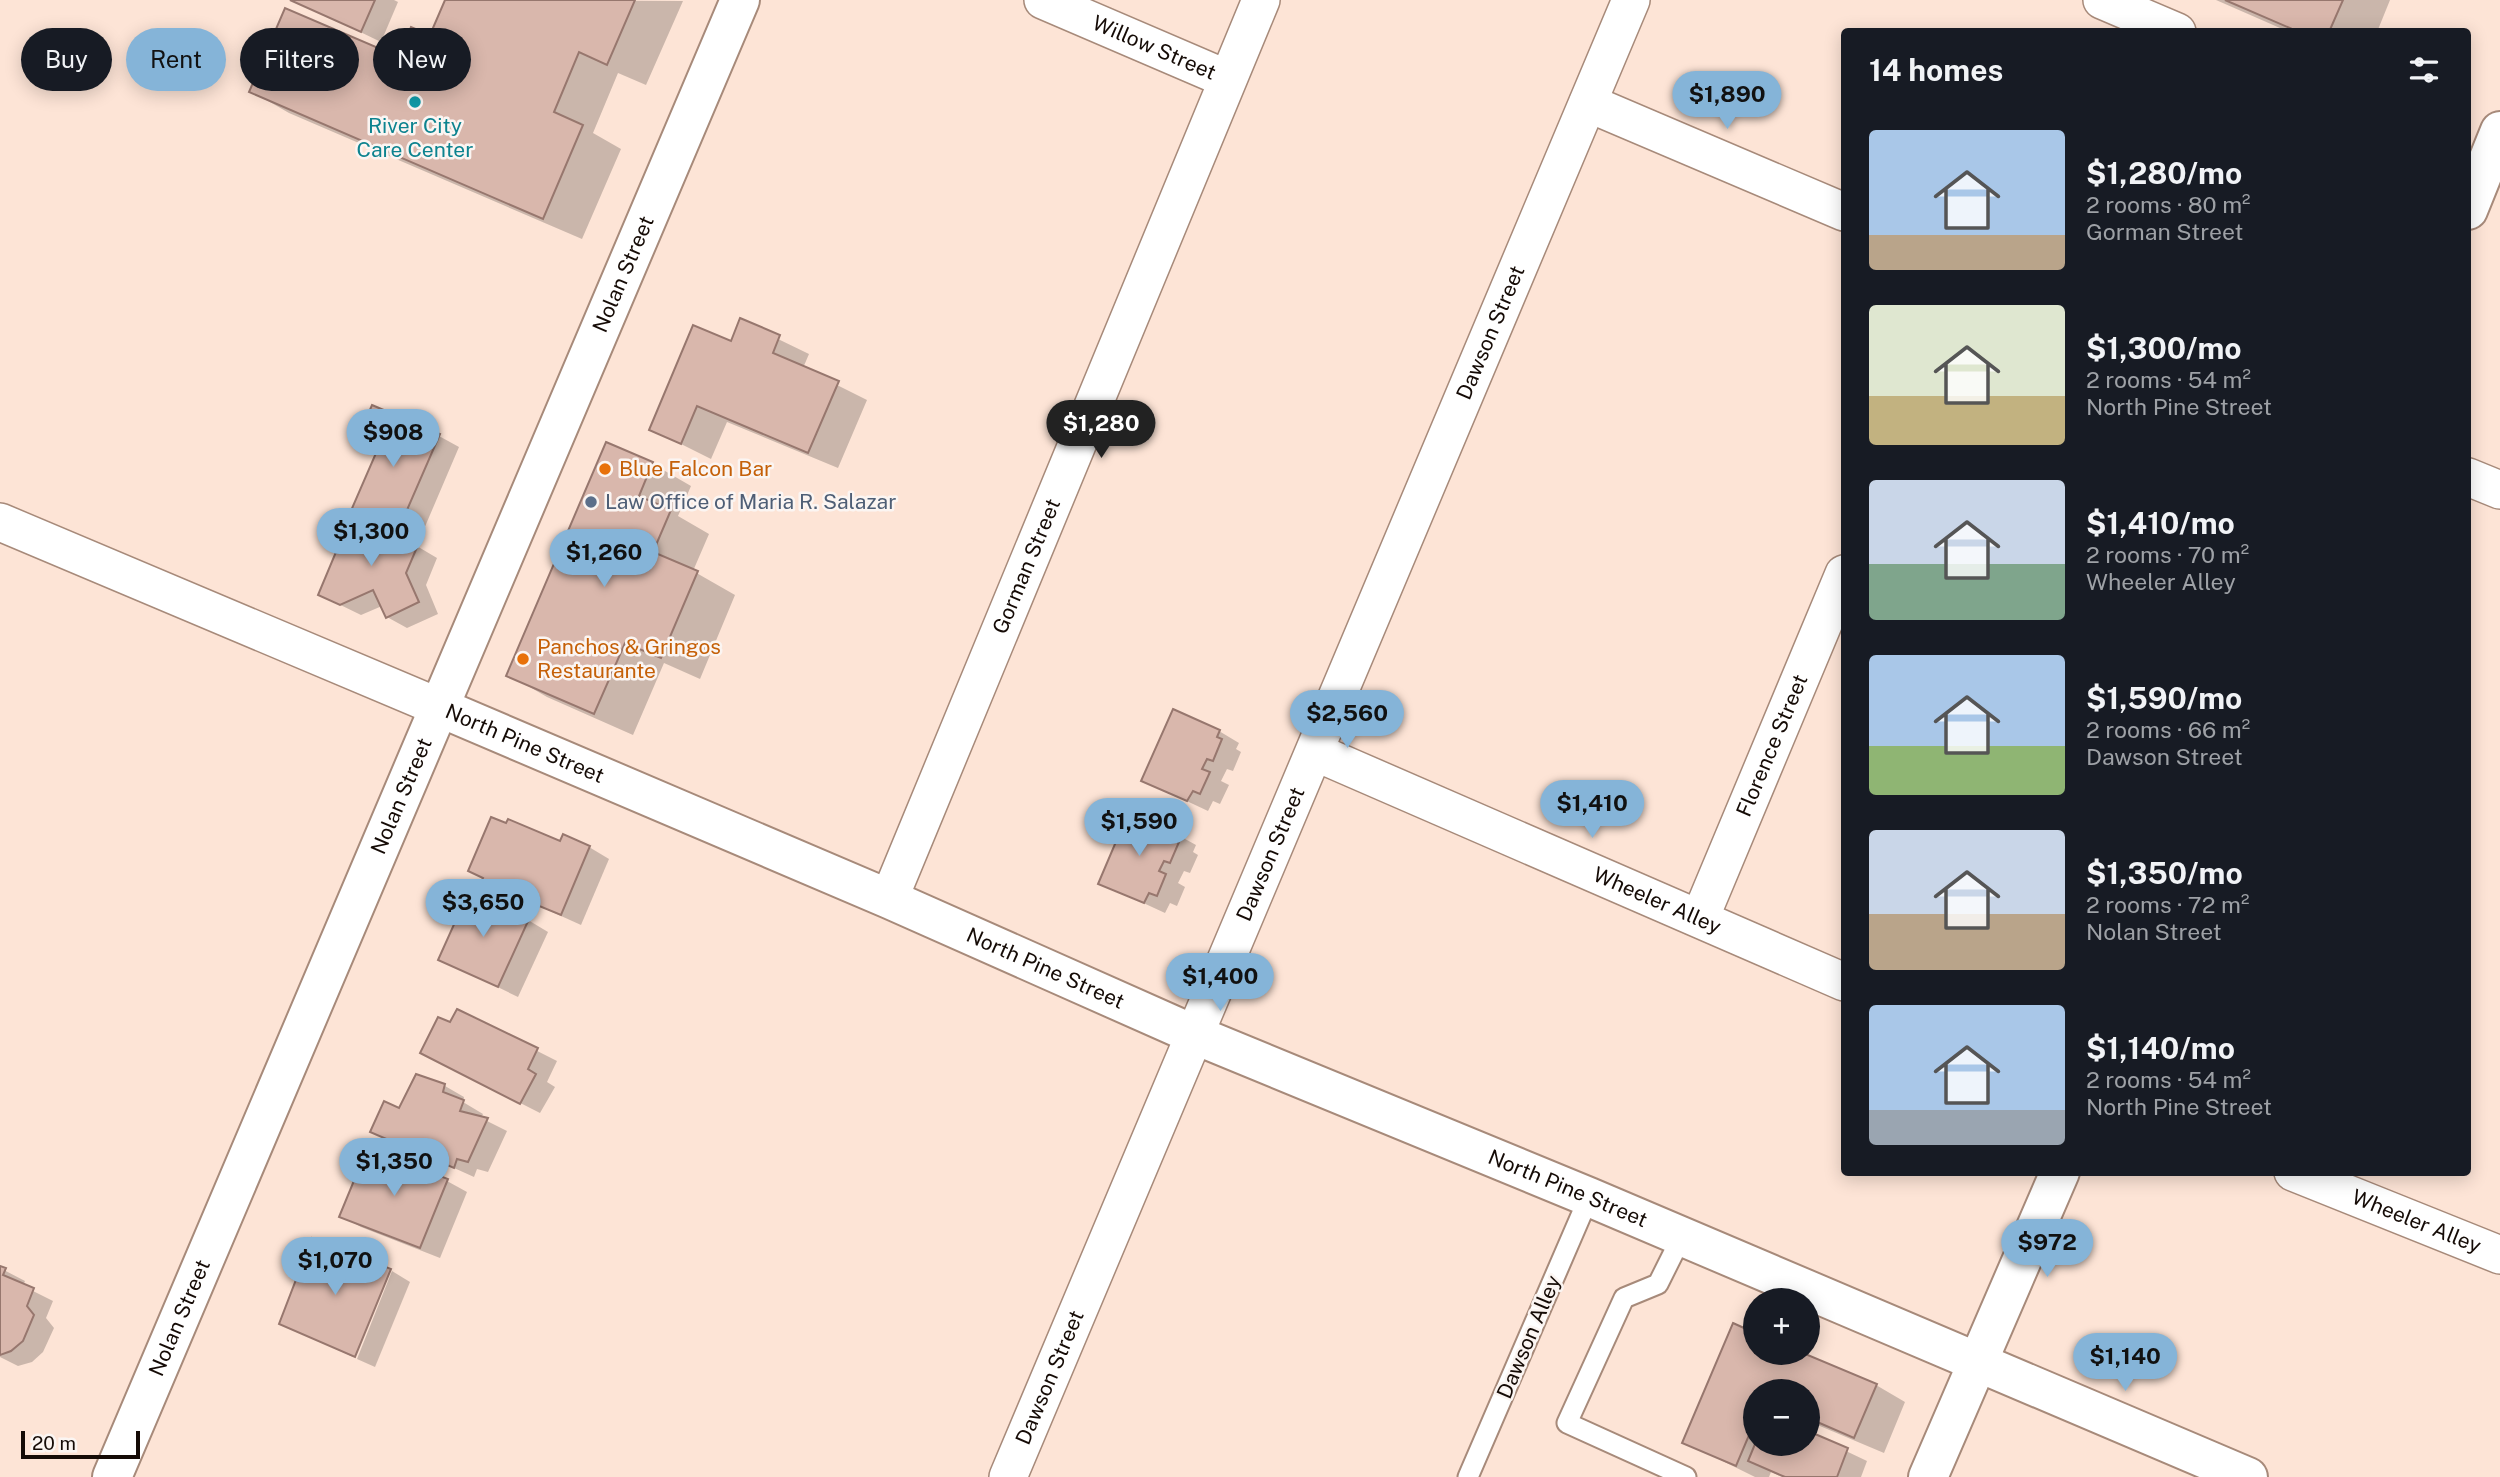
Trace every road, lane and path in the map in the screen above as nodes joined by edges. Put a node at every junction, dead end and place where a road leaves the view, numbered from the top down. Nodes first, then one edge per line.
1 (740, 0) edge
2 (1043, 0) edge
3 (1261, 0) edge
4 (1631, 0) edge
5 (2102, 0) edge
6 (2168, 28) edge
7 (1227, 79) junction
8 (1588, 103) junction
9 (2489, 154) edge
10 (2471, 202) edge
11 (1841, 211) edge
12 (2471, 478) edge
13 (2500, 490) edge
14 (0, 522) edge
15 (1841, 581) edge
16 (441, 708) junction
17 (1315, 752) junction
18 (889, 899) junction
19 (1700, 918) junction
20 (1841, 981) edge
21 (1193, 1034) junction
22 (2058, 1176) edge
23 (2304, 1176) edge
24 (1589, 1197) junction
25 (1682, 1236) junction
26 (2498, 1248) edge
27 (1979, 1363) junction
28 (112, 1477) edge
29 (1009, 1477) edge
30 (1468, 1477) edge
31 (1686, 1477) edge
32 (1928, 1477) edge
33 (2248, 1477) edge

1 - 16 street, Nolan Street
2 - 7 street, Willow Street
3 - 7 street, Gorman Street
4 - 8 street, Dawson Street
5 - 6 street
7 - 18 street, Gorman Street
8 - 11 street
8 - 17 street, Dawson Street
9 - 10 street
12 - 13 street
14 - 16 street, North Pine Street
15 - 19 street, Florence Street
16 - 18 street, North Pine Street
16 - 28 street, Nolan Street
17 - 19 street, Wheeler Alley
17 - 21 street, Dawson Street
18 - 21 street, North Pine Street
19 - 20 street, Wheeler Alley
21 - 24 street, North Pine Street
21 - 29 street, Dawson Street
22 - 27 street
23 - 26 street, Wheeler Alley
24 - 25 street, North Pine Street
24 - 30 lane, Dawson Alley
25 - 27 street, North Pine Street
25 - 31 lane
27 - 32 street
27 - 33 street, North Pine Street

